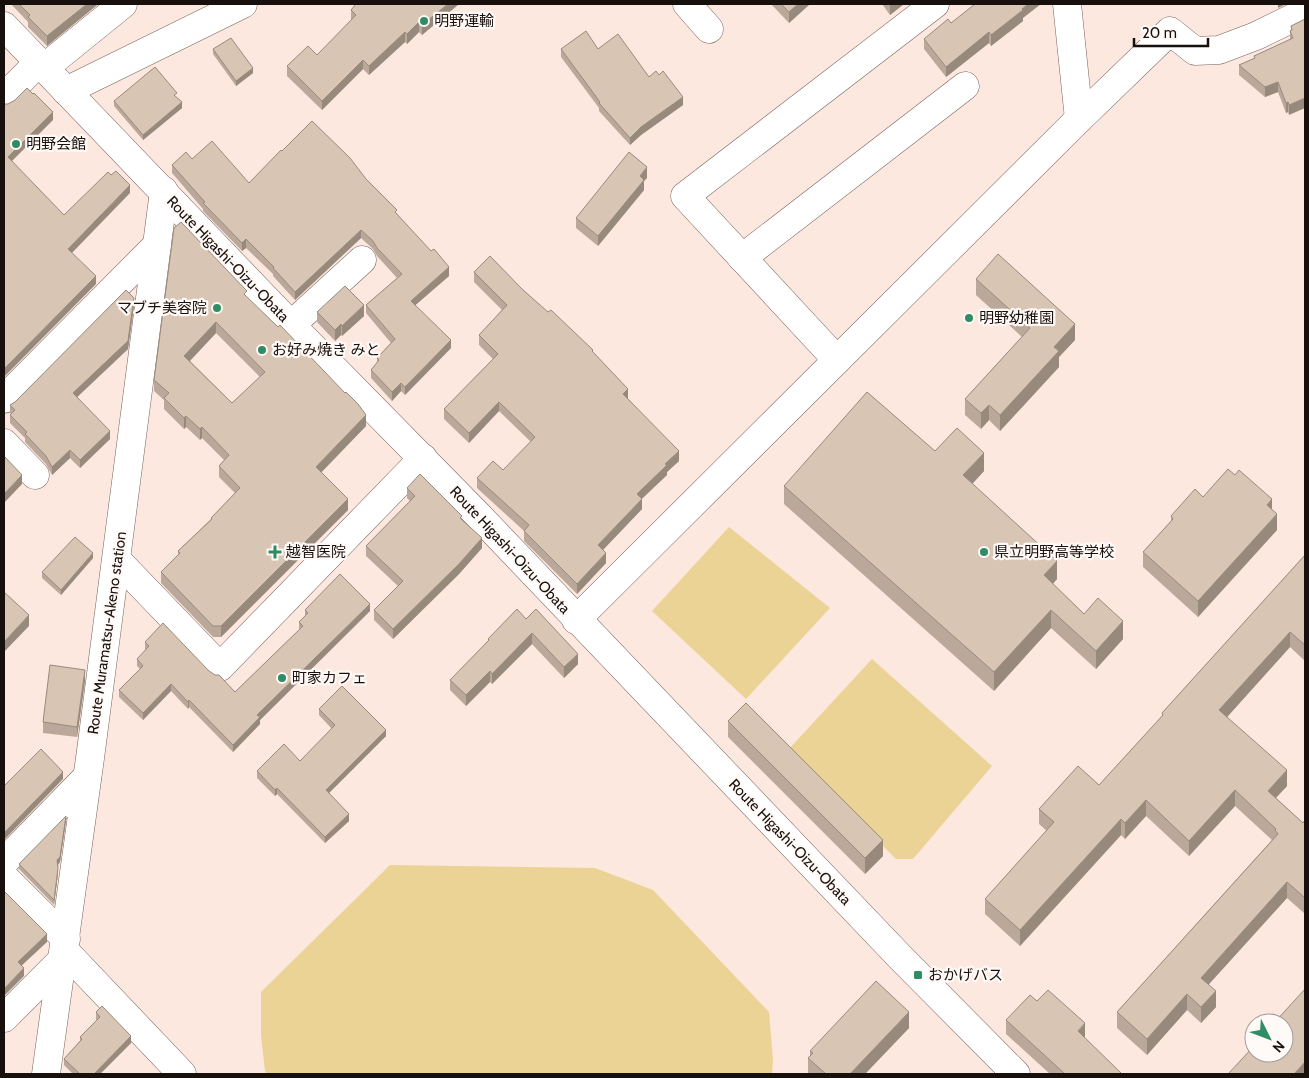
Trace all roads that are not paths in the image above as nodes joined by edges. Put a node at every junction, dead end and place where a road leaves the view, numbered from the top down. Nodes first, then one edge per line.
1 (123, 4) edge
2 (243, 4) edge
3 (687, 4) edge
4 (935, 4) edge
5 (1067, 4) edge
6 (1305, 12) edge
7 (4, 26) edge
8 (709, 29) dead end
9 (41, 65) junction
10 (965, 86) dead end
11 (66, 91) junction
12 (4, 96) edge
13 (1078, 119) junction
14 (164, 191) junction
15 (158, 245) junction
16 (742, 258) junction
17 (362, 260) dead end
18 (291, 325) junction
19 (837, 360) junction
20 (4, 399) edge
21 (4, 442) edge
22 (423, 458) junction
23 (34, 475) dead end
24 (118, 561) junction
25 (576, 620) junction
26 (87, 777) junction
27 (4, 862) edge
28 (4, 877) edge
29 (64, 950) junction
30 (4, 1018) edge
31 (46, 1074) edge
32 (182, 1074) edge
33 (1016, 1074) edge

1 - 9 street
2 - 11 street
3 - 8 street
4 - 16 street
5 - 13 street
6 - 13 street
7 - 9 street, Route Higashi-Oizu-Obata
9 - 11 street, Route Higashi-Oizu-Obata
9 - 12 street
10 - 16 street
11 - 14 street, Route Higashi-Oizu-Obata
13 - 19 street
14 - 15 street, Route Muramatsu-Akeno station
14 - 18 street, Route Higashi-Oizu-Obata
15 - 20 street
15 - 24 street, Route Muramatsu-Akeno station
16 - 19 street
17 - 18 street
18 - 22 street, Route Higashi-Oizu-Obata
19 - 25 street
21 - 23 street
22 - 24 street
22 - 25 street, Route Higashi-Oizu-Obata
24 - 26 street, Route Muramatsu-Akeno station
25 - 33 street, Route Higashi-Oizu-Obata
26 - 27 street
26 - 29 street, Route Muramatsu-Akeno station
28 - 29 street
29 - 30 street
29 - 31 street, Route Muramatsu-Akeno station
29 - 32 street

